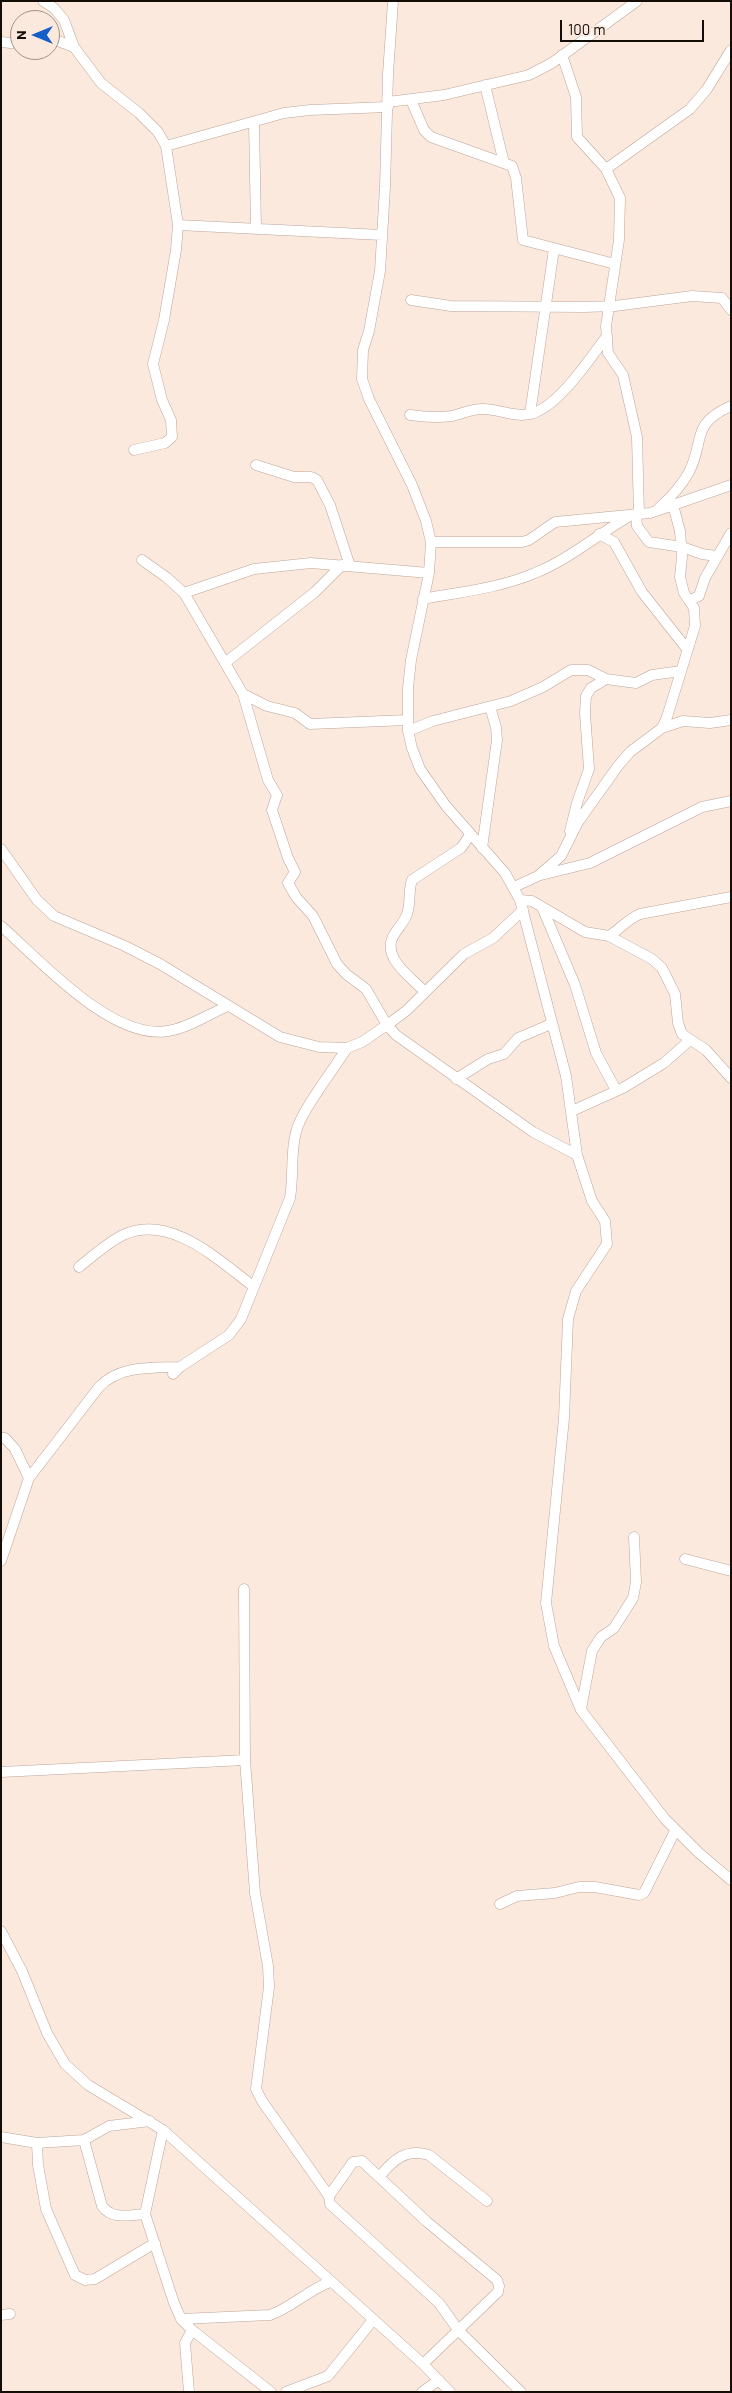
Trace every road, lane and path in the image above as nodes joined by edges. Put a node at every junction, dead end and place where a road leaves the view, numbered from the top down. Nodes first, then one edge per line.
1 (43, 1) edge
2 (393, 1) edge
3 (637, 1) edge
4 (60, 42) edge
5 (74, 47) junction
6 (731, 50) edge
7 (562, 55) junction
8 (485, 85) junction
9 (411, 100) junction
10 (388, 105) junction
11 (254, 122) junction
12 (166, 146) junction
13 (504, 163) junction
14 (606, 169) junction
15 (178, 225) junction
16 (256, 229) junction
17 (382, 235) junction
18 (554, 249) junction
19 (616, 264) junction
20 (411, 300) dead end
21 (545, 306) junction
22 (608, 306) junction
23 (731, 310) edge
24 (606, 336) junction
25 (731, 406) edge
26 (530, 414) junction
27 (410, 415) dead end
28 (134, 450) dead end
29 (256, 466) dead end
30 (731, 485) edge
31 (672, 505) junction
32 (657, 511) junction
33 (635, 515) junction
34 (731, 533) edge
35 (599, 534) junction
36 (431, 542) junction
37 (731, 544) edge
38 (682, 547) junction
39 (717, 555) junction
40 (142, 560) dead end
41 (346, 566) junction
42 (429, 572) junction
43 (184, 593) junction
44 (423, 599) junction
45 (690, 600) junction
46 (687, 649) junction
47 (226, 663) junction
48 (681, 671) junction
49 (606, 678) junction
50 (243, 694) junction
51 (490, 707) junction
52 (731, 720) edge
53 (408, 725) junction
54 (662, 728) junction
55 (731, 800) edge
56 (470, 834) junction
57 (570, 837) junction
58 (482, 848) junction
59 (1, 849) edge
60 (538, 876) junction
61 (514, 888) junction
62 (731, 897) edge
63 (521, 905) junction
64 (542, 907) junction
65 (1, 926) edge
66 (609, 936) junction
67 (425, 992) junction
68 (228, 1006) junction
69 (551, 1024) junction
70 (387, 1025) junction
71 (690, 1040) junction
72 (347, 1048) junction
73 (731, 1078) edge
74 (456, 1079) junction
75 (616, 1090) junction
76 (572, 1111) junction
77 (576, 1155) junction
78 (79, 1267) dead end
79 (253, 1286) junction
80 (1, 1438) edge
81 (29, 1478) junction
82 (634, 1537) dead end
83 (686, 1559) dead end
84 (1, 1561) edge
85 (731, 1571) edge
86 (244, 1589) dead end
87 (581, 1710) junction
88 (245, 1760) junction
89 (1, 1772) edge
90 (675, 1831) junction
91 (731, 1880) edge
92 (500, 1904) dead end
93 (1, 1931) edge
94 (150, 2121) junction
95 (163, 2130) junction
96 (1, 2137) edge
97 (84, 2140) junction
98 (37, 2143) junction
99 (380, 2176) junction
100 (329, 2196) junction
101 (487, 2201) dead end
102 (145, 2214) junction
103 (155, 2243) junction
104 (330, 2282) junction
105 (181, 2319) junction
106 (373, 2320) junction
107 (192, 2330) junction
108 (460, 2331) junction
109 (423, 2364) junction
110 (439, 2380) junction
111 (189, 2392) edge
112 (271, 2392) edge
113 (286, 2392) edge
114 (422, 2392) edge
115 (450, 2392) edge
116 (522, 2392) edge

1 - 5 street
2 - 10 street
3 - 7 street
4 - 5 street
5 - 12 street
6 - 14 street
7 - 8 street
7 - 14 street
8 - 9 street
8 - 13 street
9 - 10 street
9 - 13 street
10 - 11 street
10 - 17 street
11 - 12 street
11 - 16 street
12 - 15 street
13 - 18 street
14 - 19 street
15 - 16 street
15 - 28 street
16 - 17 street
17 - 36 street
18 - 19 street
18 - 21 street
19 - 22 street
20 - 21 street
21 - 22 street
21 - 26 street
22 - 23 street
22 - 24 street
24 - 26 street
24 - 33 street
25 - 32 street
26 - 27 street
29 - 41 street
30 - 31 street
31 - 32 street
31 - 38 street
32 - 33 street
33 - 35 street
33 - 36 street
33 - 38 street
34 - 39 street
35 - 44 street
35 - 46 street
36 - 42 street
37 - 39 street
38 - 39 street
38 - 45 street
39 - 45 street
40 - 43 street
41 - 42 street
41 - 43 street
41 - 47 street
42 - 44 street
43 - 47 street
44 - 53 street
45 - 46 street
46 - 48 street
47 - 50 street
48 - 49 street
48 - 54 street
49 - 51 street
49 - 57 street
50 - 53 street
50 - 70 street
51 - 53 street
51 - 58 street
52 - 54 street
53 - 56 street
54 - 57 street
55 - 60 street
56 - 58 street
56 - 67 street
57 - 60 street
58 - 61 street
59 - 68 street
60 - 61 street
61 - 63 street
62 - 66 street
63 - 64 street
63 - 67 street
63 - 69 street
64 - 66 street
64 - 75 street
65 - 68 street
66 - 71 street
67 - 70 street
68 - 72 street
69 - 74 street
69 - 76 street
70 - 72 street
70 - 74 street
71 - 73 street
71 - 75 street
72 - 79 street
74 - 77 street
75 - 76 street
76 - 77 street
77 - 87 street
78 - 79 street
79 - 81 street
80 - 81 street
81 - 84 street
82 - 87 street
83 - 85 street
86 - 88 street
87 - 90 street
88 - 89 street
88 - 100 street
90 - 91 street
90 - 92 street
93 - 94 street
94 - 95 street
94 - 97 street
95 - 102 street
95 - 104 street
96 - 98 street
97 - 98 street
97 - 102 street
98 - 103 street
99 - 100 street
99 - 101 street
99 - 108 street
100 - 108 street
102 - 103 street
103 - 105 street
104 - 105 street
104 - 106 street
105 - 107 street
106 - 109 street
106 - 113 street
107 - 111 street
107 - 112 street
108 - 109 street
108 - 116 street
109 - 110 street
110 - 114 street
110 - 115 street

